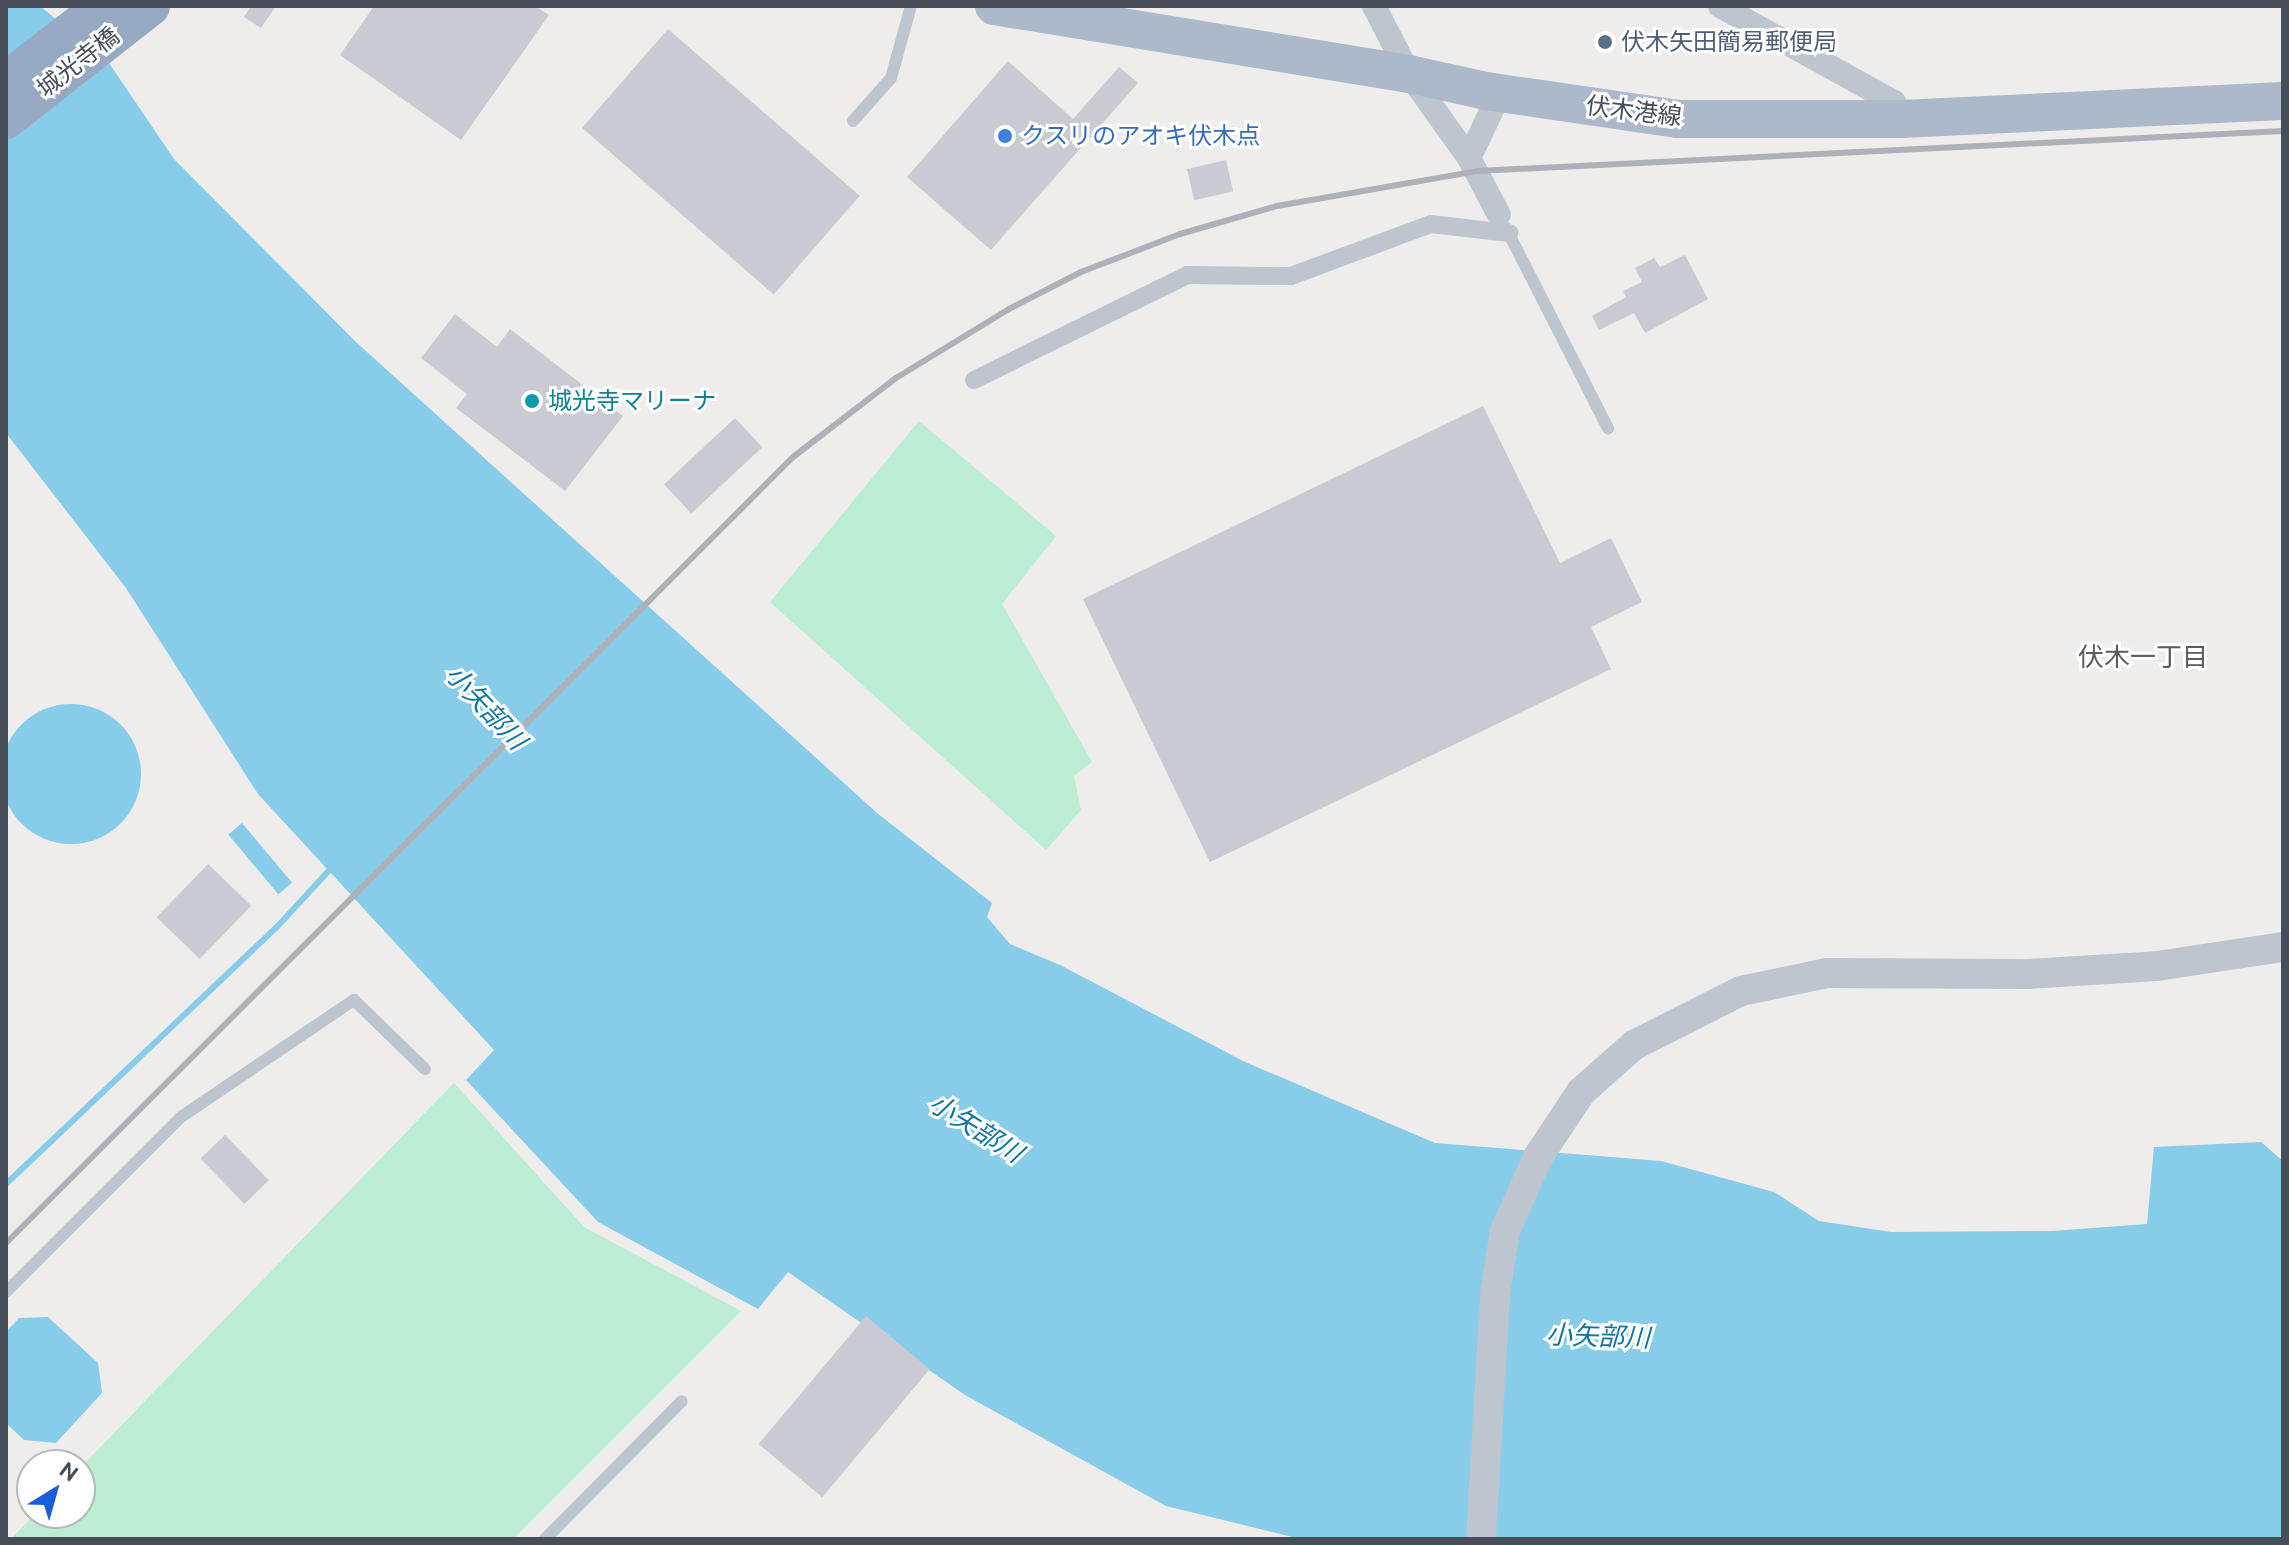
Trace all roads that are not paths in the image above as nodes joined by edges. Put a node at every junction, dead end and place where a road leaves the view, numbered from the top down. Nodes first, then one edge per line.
1 (104, 6) edge
2 (150, 6) edge
3 (911, 6) edge
4 (994, 6) edge
5 (1374, 6) edge
6 (1720, 6) edge
7 (1409, 74) junction
8 (6, 82) edge
9 (1500, 93) junction
10 (2283, 101) edge
11 (6, 119) edge
12 (1901, 119) junction
13 (853, 121) dead end
14 (1469, 158) junction
15 (1504, 224) junction
16 (974, 380) dead end
17 (1608, 428) dead end
18 (2283, 947) edge
19 (425, 1069) dead end
20 (6, 1292) edge
21 (682, 1401) dead end
22 (545, 1539) edge
23 (1481, 1539) edge

1 - 8 highway, 城光寺橋
2 - 11 highway, 城光寺橋
3 - 13 lane
4 - 7 main road, 伏木港線
5 - 7 street
6 - 12 street
7 - 9 main road, 伏木港線
7 - 14 street
9 - 12 main road, 伏木港線
9 - 14 street
10 - 12 main road, 伏木港線
14 - 15 street
15 - 16 street
15 - 17 lane
18 - 23 street
19 - 20 lane
21 - 22 lane

